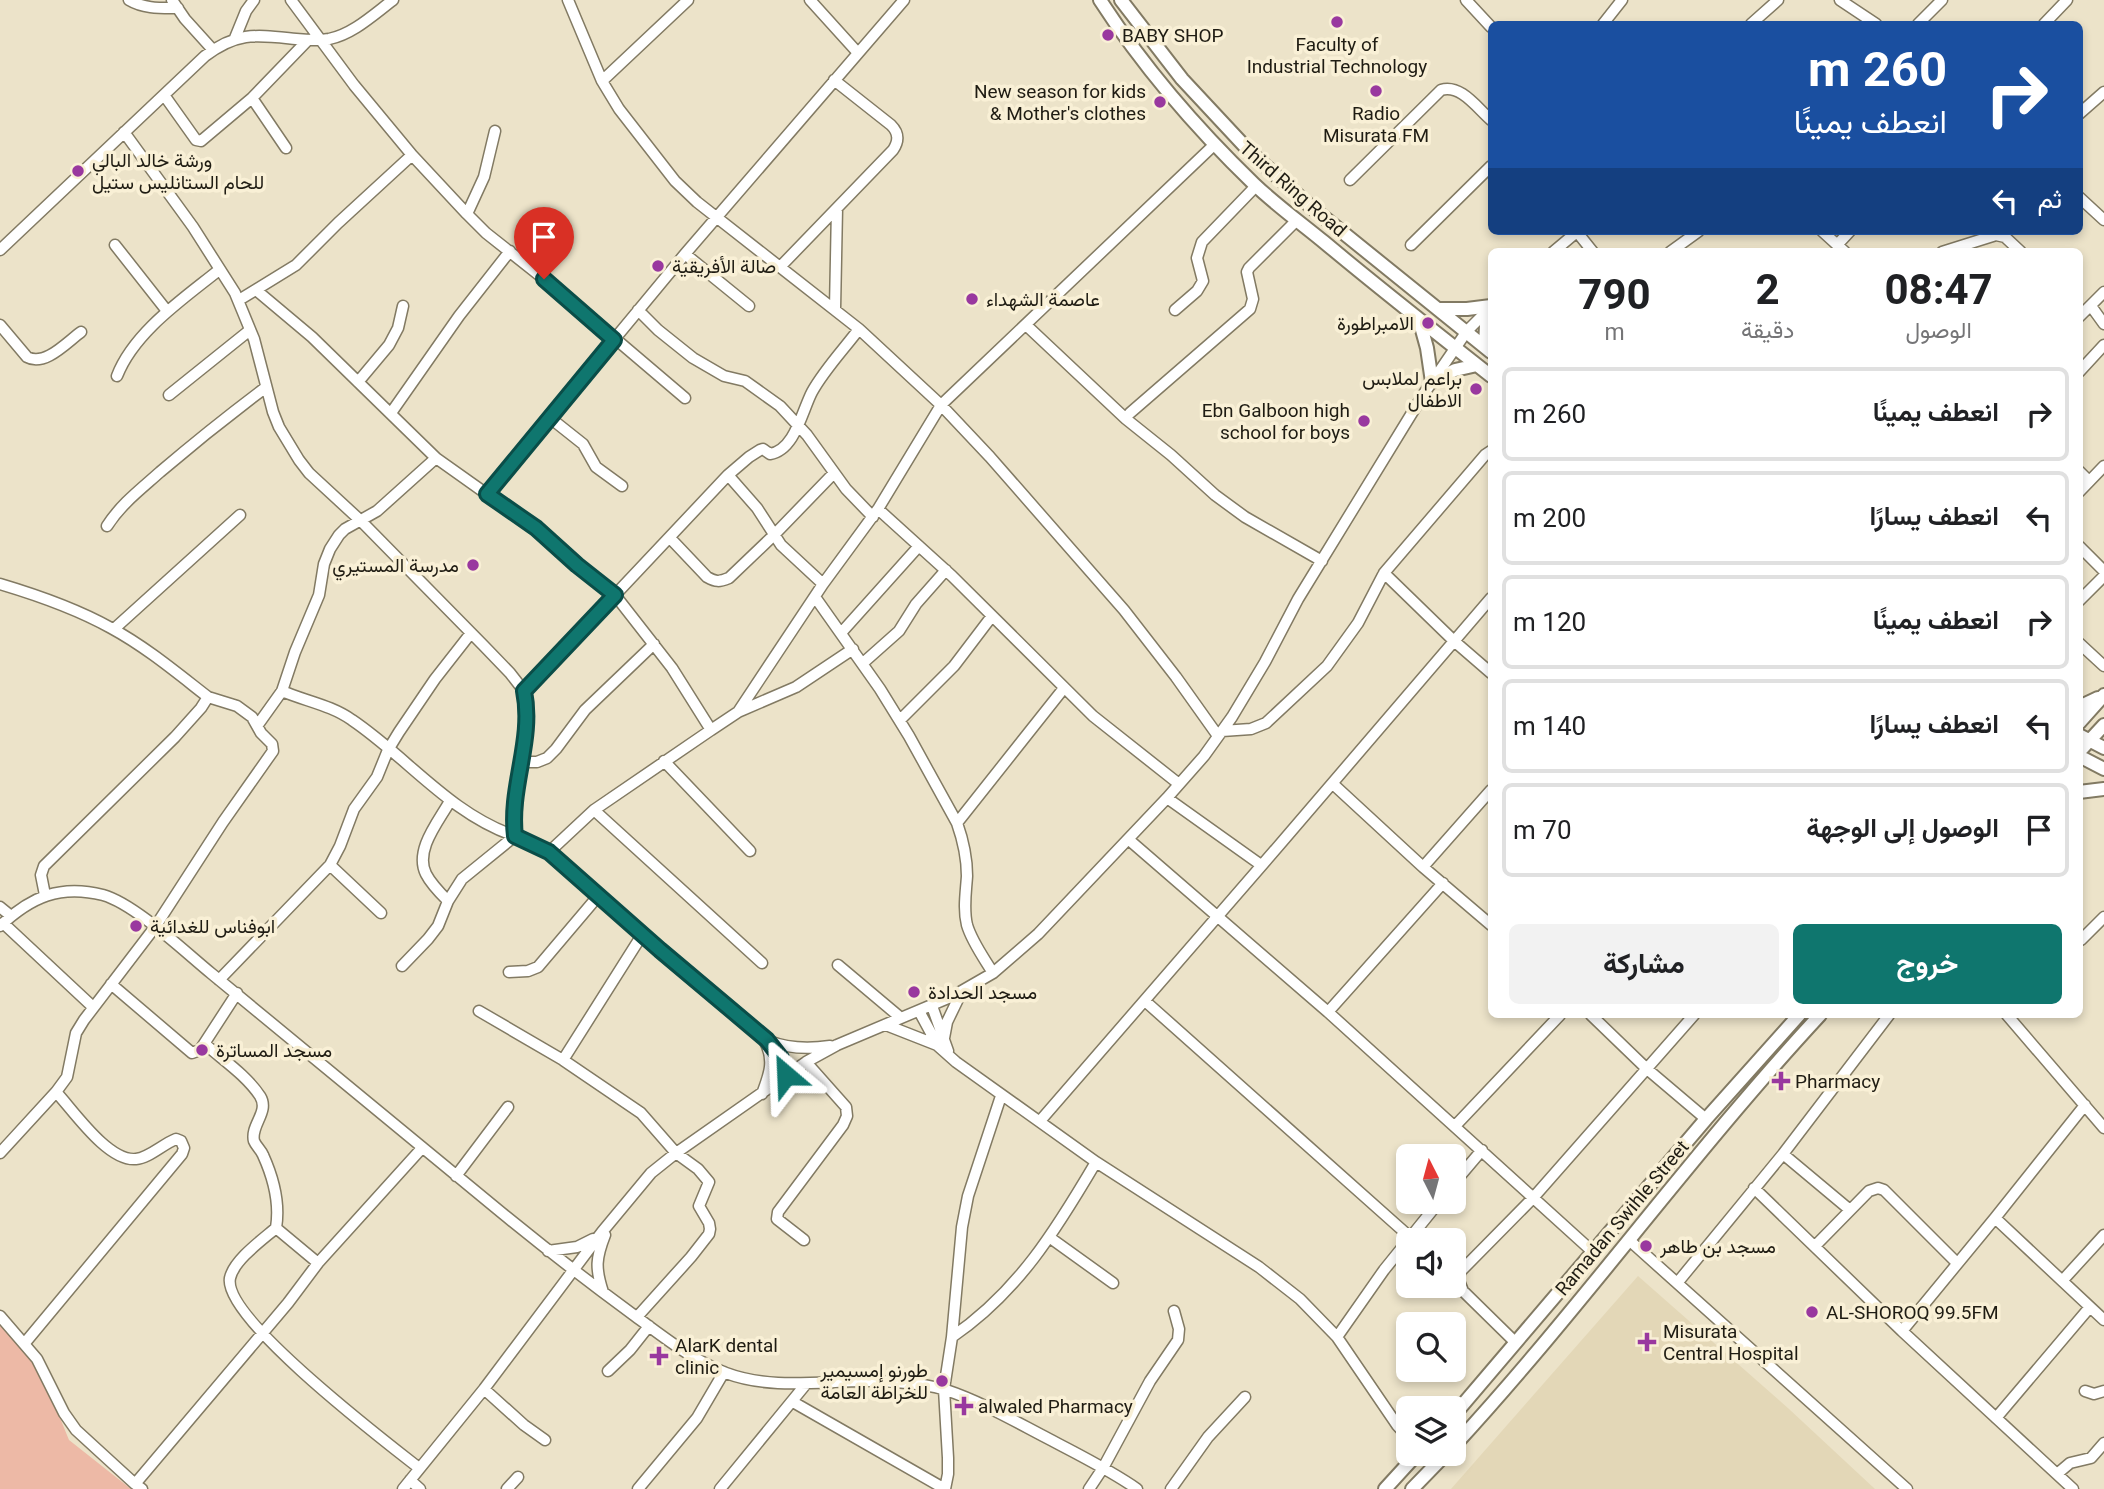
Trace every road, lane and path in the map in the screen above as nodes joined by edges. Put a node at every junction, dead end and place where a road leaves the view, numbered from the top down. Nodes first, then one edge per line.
1 (129, 0) edge
2 (254, 0) edge
3 (291, 0) edge
4 (393, 0) edge
5 (568, 0) edge
6 (688, 0) edge
7 (810, 0) edge
8 (904, 0) edge
9 (1100, 0) edge
10 (1121, 0) edge
11 (1466, 0) edge
12 (1622, 0) edge
13 (1778, 0) edge
14 (1840, 0) edge
15 (1942, 0) edge
16 (2067, 0) edge
17 (175, 4) edge
18 (1605, 21) edge
19 (1754, 21) edge
20 (1872, 21) edge
21 (1921, 21) edge
22 (2047, 21) edge
23 (1488, 24) edge
24 (235, 38) junction
25 (308, 40) junction
26 (321, 40) junction
27 (213, 50) junction
28 (858, 53) junction
29 (834, 80) junction
30 (602, 81) junction
31 (2104, 92) edge
32 (164, 94) junction
33 (252, 98) junction
34 (2083, 110) edge
35 (1488, 117) edge
36 (495, 131) dead end
37 (124, 132) junction
38 (1215, 144) junction
39 (286, 148) dead end
40 (412, 155) junction
41 (1488, 169) edge
42 (1350, 180) dead end
43 (1256, 186) junction
44 (2083, 201) edge
45 (837, 208) junction
46 (467, 214) junction
47 (717, 216) junction
48 (1297, 220) junction
49 (2104, 220) edge
50 (1573, 235) edge
51 (1694, 235) edge
52 (1826, 235) edge
53 (1996, 235) edge
54 (1996, 235) edge
55 (115, 245) dead end
56 (1411, 245) dead end
57 (1558, 248) edge
58 (1678, 248) edge
59 (1841, 248) edge
60 (1955, 248) edge
61 (2017, 248) edge
62 (0, 250) edge
63 (510, 251) junction
64 (685, 254) junction
65 (780, 267) junction
66 (219, 271) junction
67 (256, 290) junction
68 (2104, 292) edge
69 (239, 300) junction
70 (403, 306) dead end
71 (749, 306) dead end
72 (2091, 306) junction
73 (1488, 307) edge
74 (835, 309) junction
75 (1438, 309) junction
76 (638, 310) junction
77 (1175, 310) dead end
78 (1488, 310) edge
79 (167, 312) junction
80 (2083, 313) edge
81 (1488, 318) edge
82 (1419, 319) junction
83 (0, 324) edge
84 (1026, 324) junction
85 (2104, 324) edge
86 (859, 329) junction
87 (250, 330) junction
88 (1467, 331) junction
89 (81, 332) dead end
90 (614, 340) junction
91 (2104, 345) edge
92 (1455, 348) junction
93 (1488, 349) edge
94 (1477, 365) junction
95 (2083, 368) edge
96 (1488, 374) edge
97 (117, 376) dead end
98 (358, 382) junction
99 (1432, 382) junction
100 (265, 388) junction
101 (169, 395) dead end
102 (685, 398) dead end
103 (941, 405) junction
104 (391, 413) junction
105 (1130, 413) dead end
106 (549, 417) junction
107 (799, 426) junction
108 (1488, 453) edge
109 (436, 458) junction
110 (2104, 466) edge
111 (834, 473) junction
112 (728, 475) junction
113 (2083, 475) edge
114 (2089, 481) junction
115 (622, 486) dead end
116 (2083, 488) edge
117 (487, 494) junction
118 (876, 513) junction
119 (240, 514) dead end
120 (361, 521) junction
121 (107, 526) dead end
122 (774, 535) junction
123 (670, 538) junction
124 (919, 546) junction
125 (2083, 550) edge
126 (1322, 561) junction
127 (946, 570) junction
128 (1384, 573) junction
129 (2104, 573) edge
130 (0, 584) edge
131 (823, 584) junction
132 (615, 595) junction
133 (815, 597) junction
134 (2083, 597) edge
135 (1488, 601) edge
136 (992, 616) junction
137 (114, 629) junction
138 (471, 633) junction
139 (841, 633) junction
140 (1454, 641) junction
141 (654, 644) junction
142 (2083, 647) edge
143 (853, 649) junction
144 (863, 663) junction
145 (2104, 666) edge
146 (1488, 670) edge
147 (1064, 688) junction
148 (282, 691) junction
149 (524, 691) junction
150 (2104, 695) edge
151 (208, 697) junction
152 (2083, 703) edge
153 (738, 712) junction
154 (2083, 719) edge
155 (900, 720) junction
156 (2104, 725) edge
157 (257, 726) junction
158 (711, 730) junction
159 (1220, 734) junction
160 (2084, 738) edge
161 (2104, 748) edge
162 (388, 750) junction
163 (2083, 756) edge
164 (664, 761) junction
165 (521, 762) junction
166 (2104, 769) edge
167 (1179, 784) junction
168 (1333, 784) junction
169 (2104, 789) edge
170 (2083, 792) edge
171 (1488, 793) edge
172 (1167, 798) junction
173 (450, 801) junction
174 (594, 810) junction
175 (957, 823) junction
176 (515, 836) junction
177 (1128, 839) junction
178 (750, 850) dead end
179 (549, 852) junction
180 (330, 865) junction
181 (1261, 865) junction
182 (1423, 867) junction
183 (1443, 883) junction
184 (46, 895) junction
185 (599, 895) junction
186 (448, 901) junction
187 (0, 907) edge
188 (381, 914) dead end
189 (1216, 916) junction
190 (2104, 918) edge
191 (5, 922) edge
192 (1488, 922) edge
193 (155, 928) junction
194 (642, 935) junction
195 (2083, 938) edge
196 (762, 963) dead end
197 (402, 965) dead end
198 (838, 965) dead end
199 (509, 972) dead end
200 (993, 973) junction
201 (219, 980) junction
202 (111, 984) junction
203 (961, 992) junction
204 (237, 993) junction
205 (1145, 1001) junction
206 (932, 1006) junction
207 (93, 1007) junction
208 (479, 1011) dead end
209 (919, 1011) junction
210 (1328, 1012) junction
211 (901, 1018) junction
212 (1557, 1018) edge
213 (1594, 1018) edge
214 (1691, 1018) edge
215 (1796, 1018) edge
216 (1817, 1018) edge
217 (1887, 1018) edge
218 (2010, 1018) edge
219 (886, 1025) junction
220 (764, 1038) junction
221 (205, 1044) junction
222 (941, 1044) junction
223 (837, 1045) junction
224 (563, 1060) junction
225 (806, 1062) junction
226 (1647, 1069) junction
227 (786, 1075) junction
228 (56, 1092) junction
229 (762, 1094) junction
230 (1002, 1096) junction
231 (2085, 1105) junction
232 (508, 1107) dead end
233 (1706, 1118) junction
234 (1040, 1121) junction
235 (2102, 1121) edge
236 (1455, 1126) junction
237 (422, 1148) junction
238 (1482, 1150) junction
239 (0, 1153) edge
240 (676, 1153) junction
241 (1783, 1154) junction
242 (1096, 1162) junction
243 (1466, 1169) edge
244 (456, 1175) junction
245 (1754, 1188) junction
246 (1533, 1198) junction
247 (1850, 1210) junction
248 (1429, 1214) edge
249 (1995, 1218) junction
250 (276, 1228) junction
251 (606, 1228) junction
252 (1400, 1228) edge
253 (1417, 1228) edge
254 (2104, 1236) edge
255 (1049, 1237) junction
256 (804, 1240) dead end
257 (1629, 1240) junction
258 (1815, 1246) junction
259 (548, 1251) junction
260 (1593, 1252) junction
261 (1396, 1255) edge
262 (318, 1263) junction
263 (1957, 1263) junction
264 (573, 1270) junction
265 (2063, 1280) junction
266 (1678, 1282) junction
267 (1113, 1283) dead end
268 (603, 1292) junction
269 (2090, 1307) junction
270 (1174, 1311) dead end
271 (0, 1316) edge
272 (637, 1317) junction
273 (2104, 1320) edge
274 (649, 1326) junction
275 (1902, 1331) junction
276 (261, 1334) junction
277 (952, 1337) junction
278 (1338, 1337) junction
279 (1516, 1343) junction
280 (24, 1344) junction
281 (608, 1371) dead end
282 (724, 1372) junction
283 (806, 1384) junction
284 (484, 1388) junction
285 (944, 1390) junction
286 (2085, 1391) dead end
287 (2104, 1391) edge
288 (1245, 1397) dead end
289 (1466, 1401) edge
290 (793, 1402) junction
291 (1996, 1418) junction
292 (1396, 1422) edge
293 (1466, 1432) edge
294 (544, 1440) dead end
295 (2104, 1443) edge
296 (1406, 1466) edge
297 (1434, 1466) edge
298 (419, 1468) junction
299 (1103, 1468) junction
300 (2057, 1474) junction
301 (517, 1477) dead end
302 (410, 1480) junction
303 (139, 1486) edge
304 (403, 1489) edge
305 (420, 1489) edge
306 (507, 1489) edge
307 (638, 1489) edge
308 (720, 1489) edge
309 (945, 1489) edge
310 (1088, 1489) edge
311 (1137, 1489) edge
312 (1171, 1489) edge
313 (1385, 1489) edge
314 (1412, 1489) edge
315 (1907, 1489) edge
316 (2073, 1489) edge

1 - 17 street
2 - 24 street
3 - 26 street
4 - 26 street
5 - 30 street
6 - 30 street
7 - 28 street
8 - 28 street
9 - 38 main road, Third Ring Road
10 - 75 main road, Third Ring Road
11 - 23 street
12 - 18 street
13 - 19 street
14 - 20 street
15 - 21 street
16 - 22 street
17 - 27 street
24 - 25 street
24 - 27 street
25 - 26 street
25 - 33 street
26 - 40 street
27 - 32 street
28 - 29 street
29 - 45 street
29 - 47 street
30 - 47 street
31 - 34 street
32 - 33 street
32 - 37 street
33 - 39 street
35 - 42 street
36 - 46 street
37 - 62 street
37 - 66 street
38 - 43 main road, Third Ring Road
38 - 84 street
40 - 46 street
40 - 67 street
41 - 56 street
43 - 48 main road, Third Ring Road
43 - 77 street
44 - 49 street
45 - 65 street
45 - 74 street
46 - 63 street
47 - 64 street
47 - 65 street
48 - 82 main road, Third Ring Road
48 - 105 street
50 - 57 street
51 - 58 street
52 - 59 street
53 - 60 street
54 - 61 street
55 - 79 street
63 - 90 street
63 - 104 street
64 - 71 street
64 - 76 street
65 - 74 street
66 - 69 street
66 - 79 street
67 - 69 street
67 - 98 street
68 - 72 street
69 - 87 street
70 - 98 street
72 - 80 street
72 - 85 street
73 - 75 main road
74 - 86 street
75 - 88 main road, Third Ring Road
76 - 90 street
76 - 107 street
78 - 88 street
79 - 97 street
81 - 93 main road
82 - 92 main road, Third Ring Road
82 - 99 main road
83 - 89 street
84 - 103 street
84 - 126 street
86 - 103 street
86 - 107 street
87 - 100 street
87 - 101 street
88 - 92 street
88 - 93 main road, Third Ring Road
90 - 102 street
90 - 106 street
91 - 95 street
92 - 94 main road, Third Ring Road
92 - 99 street
94 - 96 main road, Third Ring Road
94 - 99 main road
98 - 104 street
99 - 126 street
100 - 120 street
100 - 121 street
103 - 118 street
103 - 159 street
104 - 109 street
106 - 115 street
106 - 117 street
107 - 111 street
107 - 112 street
108 - 128 street
109 - 117 street
109 - 120 street
110 - 114 street
111 - 118 street
111 - 122 street
112 - 122 street
112 - 123 street
113 - 114 street
114 - 116 street
117 - 132 street
118 - 124 street
118 - 131 street
119 - 137 street
120 - 138 street
120 - 148 street
122 - 123 street
122 - 131 street
123 - 132 street
124 - 127 street
124 - 139 street
125 - 129 street
126 - 159 street
127 - 136 street
127 - 144 street
128 - 140 street
128 - 159 street
129 - 134 street
130 - 137 street
131 - 133 street
132 - 141 street
132 - 149 street
133 - 139 street
133 - 153 street
135 - 140 street
136 - 147 street
136 - 155 street
137 - 151 street
138 - 149 street
138 - 162 street
139 - 143 street
140 - 146 street
140 - 168 street
141 - 158 street
141 - 165 street
142 - 145 street
143 - 144 street
143 - 153 street
144 - 155 street
147 - 167 street
147 - 175 street
148 - 157 street
148 - 162 street
149 - 165 street
150 - 152 main road
150 - 154 main road
151 - 157 street
151 - 184 street
153 - 158 street
155 - 175 street
156 - 160 main road
157 - 193 street
158 - 164 street
159 - 167 street
160 - 161 main road
162 - 173 street
162 - 180 street
163 - 166 main road
164 - 174 street
164 - 178 street
165 - 176 street
167 - 172 street
168 - 181 street
168 - 182 street
169 - 170 main road
171 - 182 street
172 - 177 street
172 - 181 street
173 - 176 street
173 - 186 street
174 - 179 street
174 - 196 street
175 - 200 street
176 - 179 street
176 - 186 street
177 - 189 street
177 - 200 street
179 - 185 street
180 - 188 street
180 - 201 street
181 - 189 street
182 - 183 street
183 - 192 street
183 - 210 street
184 - 191 street
184 - 193 street
185 - 194 street
185 - 199 street
186 - 197 street
187 - 191 street
189 - 205 street
189 - 210 street
190 - 195 street
191 - 207 street
193 - 201 street
193 - 202 street
194 - 220 street
194 - 224 street
198 - 211 street
200 - 203 street
201 - 204 street
202 - 207 street
202 - 221 street
203 - 206 street
203 - 222 street
204 - 221 street
204 - 237 street
205 - 234 street
205 - 252 street
206 - 209 street
206 - 222 street
207 - 228 street
208 - 224 street
209 - 211 street
209 - 222 street
210 - 236 street
211 - 219 street
212 - 236 street
213 - 226 street
214 - 226 street
215 - 233 main road, Ramadan Swihle Street
216 - 257 main road, Ramadan Swihle Street
217 - 241 street
218 - 231 street
219 - 222 street
219 - 223 street
220 - 223 street
220 - 227 street
220 - 229 street
221 - 250 street
222 - 230 street
223 - 225 street
224 - 240 street
225 - 227 street
225 - 256 street
226 - 233 street
226 - 246 street
227 - 229 street
228 - 239 street
228 - 280 street
229 - 240 street
230 - 234 street
230 - 277 street
231 - 235 street
231 - 249 street
232 - 244 street
233 - 260 main road, Ramadan Swihle Street
234 - 242 street
236 - 238 street
237 - 244 street
237 - 262 street
238 - 243 street
238 - 246 street
240 - 251 street
240 - 272 street
241 - 245 street
241 - 247 street
242 - 255 street
242 - 278 street
244 - 259 street
245 - 258 street
245 - 266 street
246 - 260 street
246 - 279 street
247 - 258 street
247 - 263 street
248 - 253 street
249 - 263 street
249 - 265 street
250 - 262 street
250 - 276 street
251 - 259 street
251 - 264 street
251 - 268 street
254 - 265 street
255 - 267 street
255 - 277 street
257 - 266 street
257 - 293 main road, Ramadan Swihle Street
258 - 275 street
259 - 264 street
260 - 279 main road, Ramadan Swihle Street
261 - 278 street
262 - 276 street
263 - 275 street
264 - 268 street
264 - 284 street
265 - 269 street
266 - 315 street
268 - 272 street
269 - 273 street
269 - 291 street
270 - 299 street
271 - 280 street
272 - 274 street
274 - 281 street
274 - 282 street
275 - 291 street
276 - 298 street
276 - 303 street
277 - 285 street
278 - 292 street
279 - 289 main road, Ramadan Swihle Street
280 - 303 street
282 - 283 street
282 - 307 street
283 - 285 street
283 - 290 street
284 - 294 street
284 - 298 street
285 - 299 street
285 - 309 street
286 - 287 street
288 - 312 street
290 - 308 street
290 - 309 street
291 - 300 street
295 - 300 street
296 - 313 main road
297 - 314 main road
298 - 302 street
299 - 310 street
299 - 311 street
300 - 316 street
301 - 306 street
302 - 304 street
302 - 305 street

